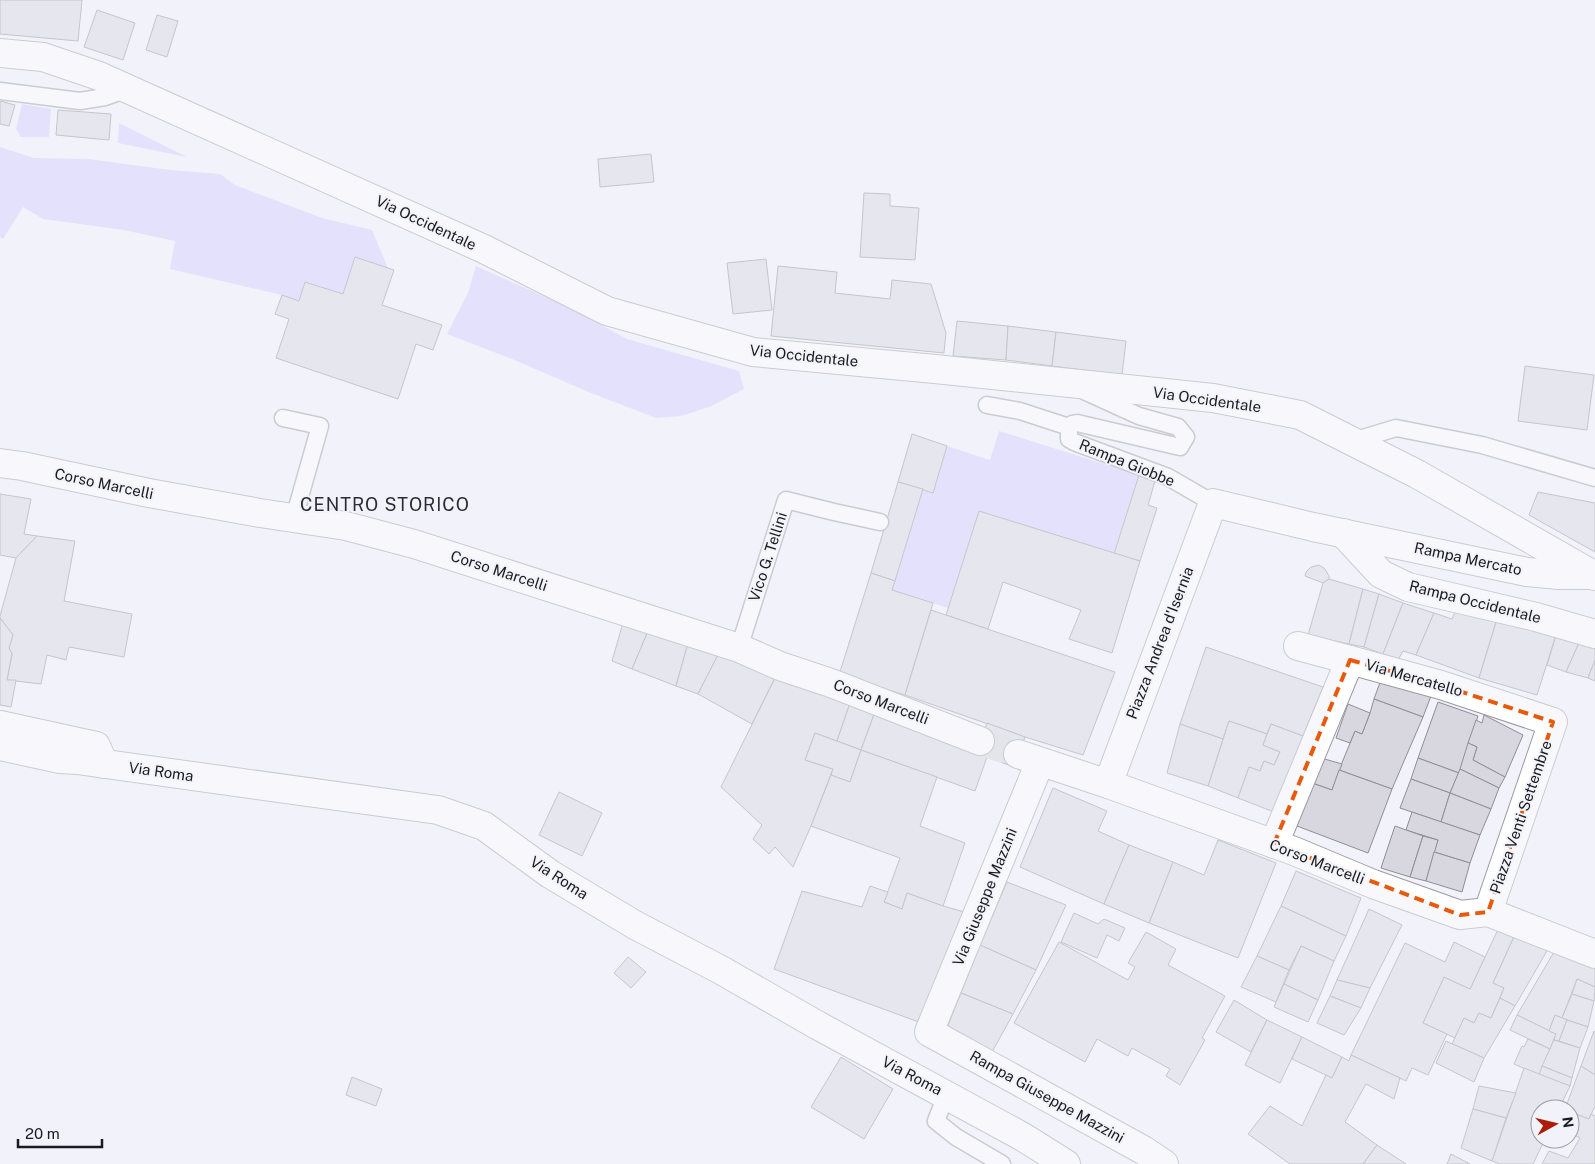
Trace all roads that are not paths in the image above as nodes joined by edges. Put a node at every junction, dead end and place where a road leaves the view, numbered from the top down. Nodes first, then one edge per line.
1 (0, 54) edge
2 (128, 89) junction
3 (0, 91) edge
4 (1066, 383) junction
5 (987, 405) dead end
6 (283, 418) dead end
7 (1069, 427) junction
8 (1353, 441) junction
9 (0, 464) edge
10 (1595, 478) edge
11 (1214, 503) junction
12 (294, 518) junction
13 (880, 522) dead end
14 (1343, 533) junction
15 (1594, 575) edge
16 (1595, 634) edge
17 (1298, 646) dead end
18 (739, 648) junction
19 (1350, 660) junction
20 (1553, 722) joint
21 (0, 725) edge
22 (980, 740) tunnel mouth
23 (0, 746) edge
24 (1029, 758) joint
25 (104, 764) junction
26 (1108, 784) junction
27 (1274, 844) junction
28 (1488, 912) junction
29 (1595, 954) edge
30 (929, 1032) joint
31 (946, 1095) junction
32 (1002, 1164) edge
33 (1066, 1164) edge
34 (1164, 1164) edge

1 - 2 street, Via Occidentale
2 - 3 lane
2 - 4 street, Via Occidentale
4 - 7 lane, Rampa Giobbe
4 - 8 street, Via Occidentale
5 - 7 lane
6 - 12 lane
7 - 11 lane, Rampa Giobbe
8 - 10 lane
8 - 15 street, Via Occidentale
9 - 12 street, Corso Marcelli
11 - 14 street, Rampa Mercato
11 - 26 street, Piazza Andrea d'Isernia
12 - 18 street, Corso Marcelli
13 - 18 lane, Vico G. Tellini
14 - 15 street, Rampa Mercato
14 - 16 street, Rampa Occidentale
17 - 19 street
18 - 22 street, Corso Marcelli
19 - 20 street, Via Mercatello
19 - 27 street, Via Mercatello
20 - 28 street, Piazza Venti Settembre
21 - 25 street
23 - 25 street, Via Roma
24 - 26 street, Corso Marcelli
24 - 30 street, Via Giuseppe Mazzini
25 - 31 street, Via Roma
26 - 27 street, Corso Marcelli
27 - 28 street, Corso Marcelli
28 - 29 street, Corso Marcelli
30 - 34 street, Rampa Giuseppe Mazzini
31 - 32 lane
31 - 33 street, Via Roma

